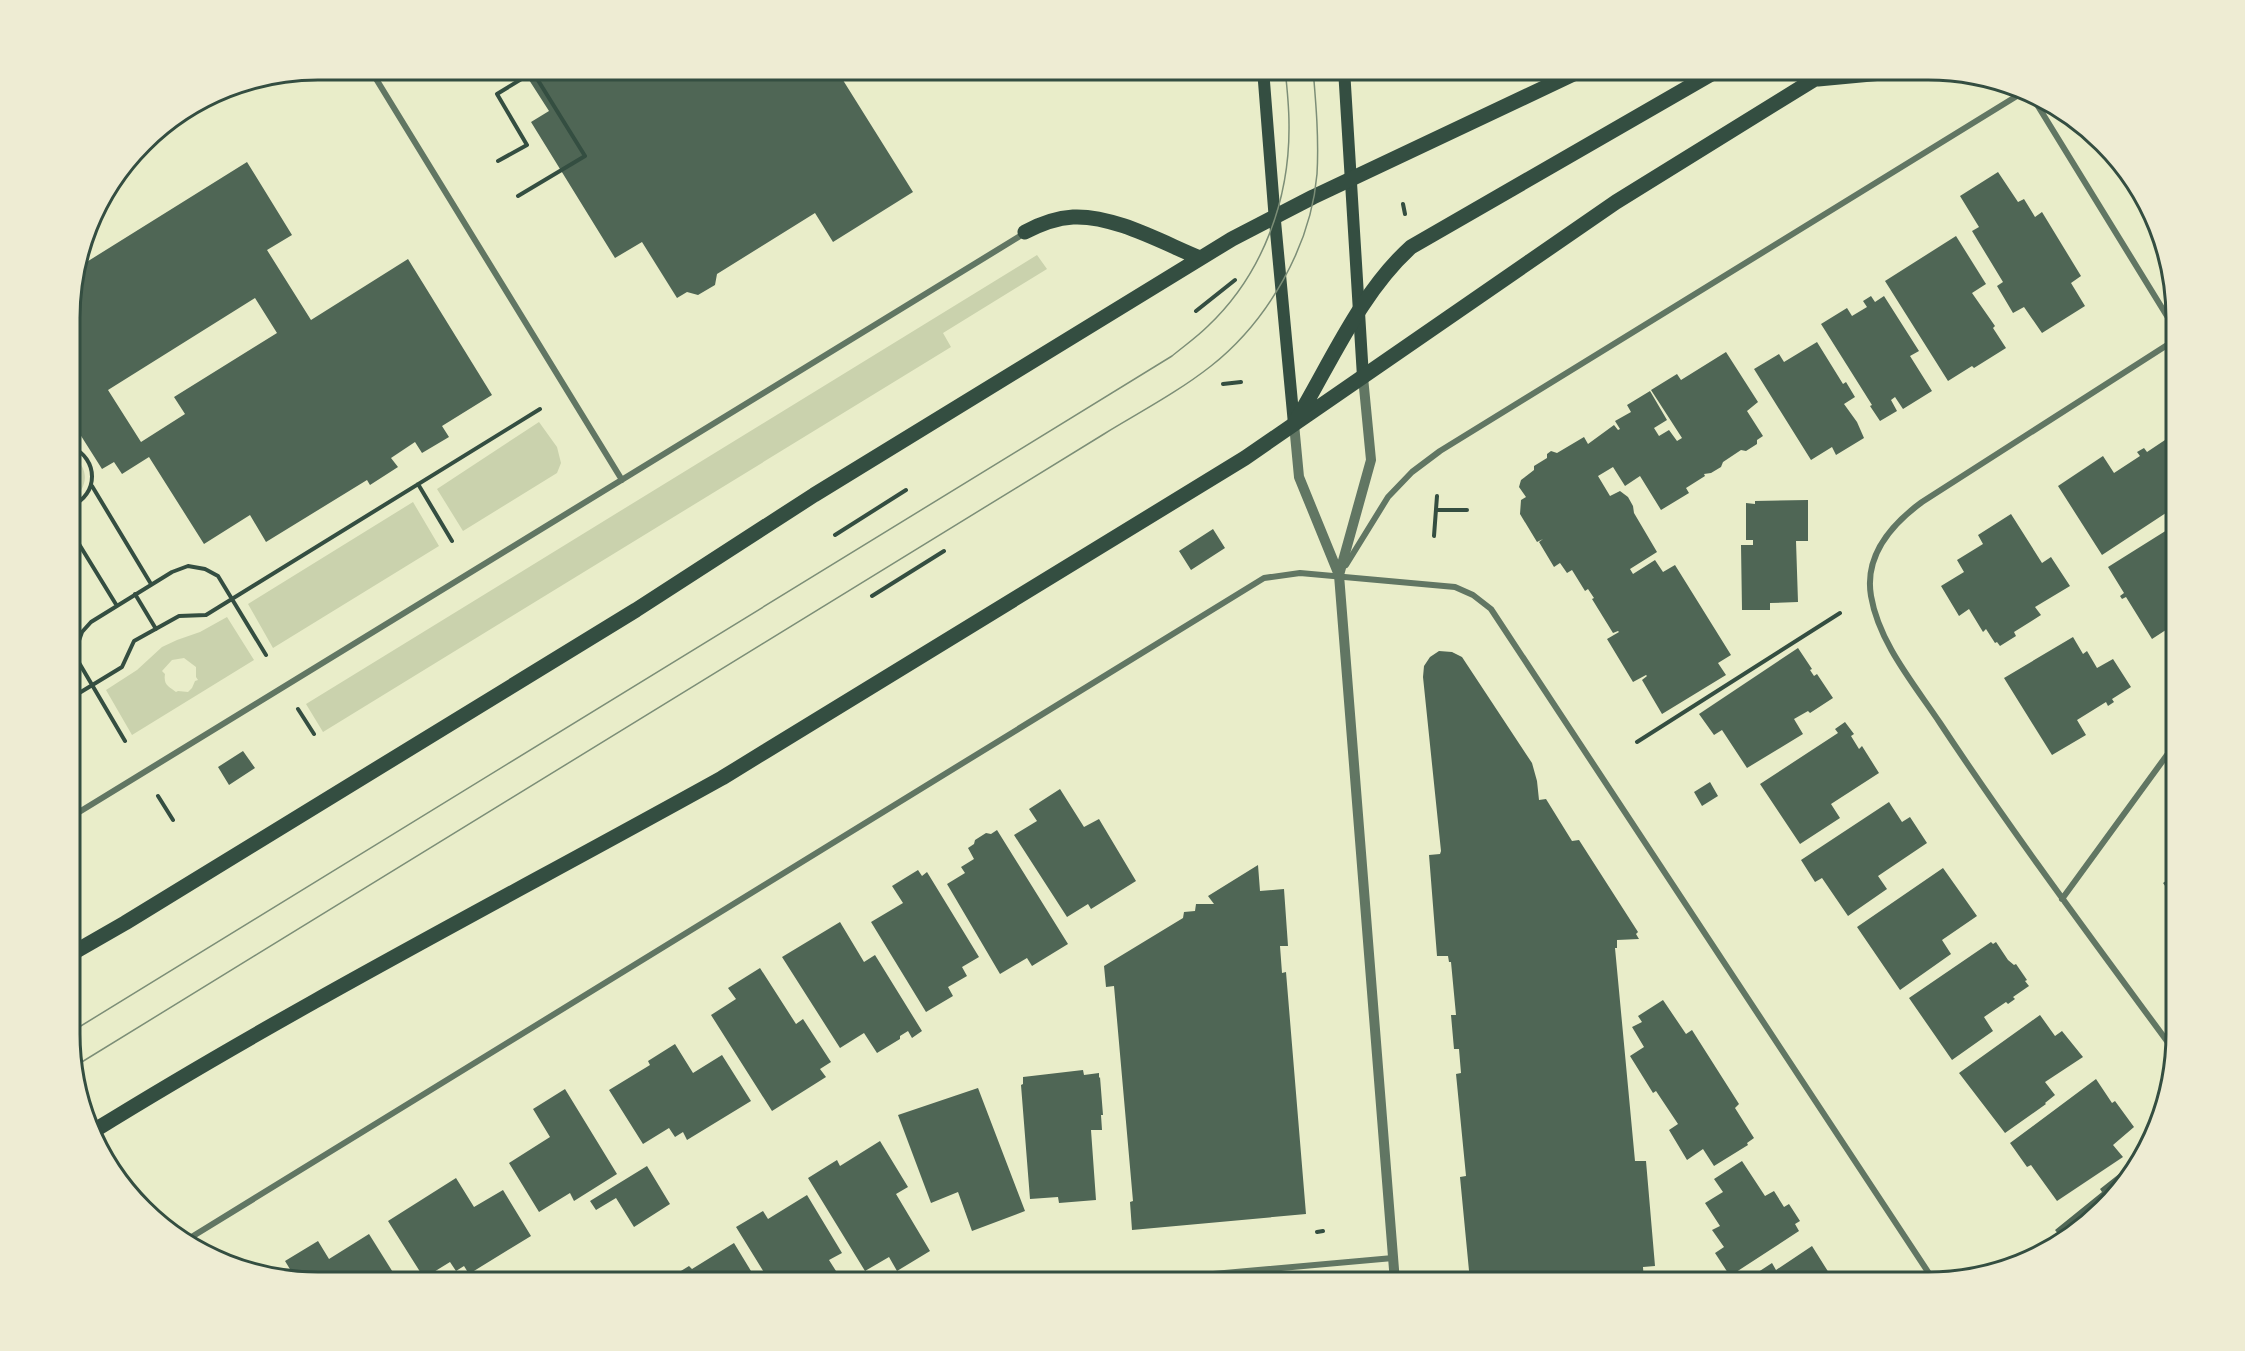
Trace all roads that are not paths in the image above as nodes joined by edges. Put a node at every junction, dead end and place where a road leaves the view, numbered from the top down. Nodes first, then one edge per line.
1 (377, 80) edge
2 (1264, 80) edge
3 (1345, 80) edge
4 (1561, 80) edge
5 (1701, 80) edge
6 (1813, 80) edge
7 (2015, 97) edge
8 (2039, 107) edge
9 (1352, 179) junction
10 (1275, 217) junction
11 (1025, 232) joint
12 (1200, 258) junction
13 (1360, 311) junction
14 (2166, 314) edge
15 (2166, 346) edge
16 (1363, 376) junction
17 (1294, 424) junction
18 (622, 480) junction
19 (1339, 575) junction
20 (2166, 756) edge
21 (80, 811) edge
22 (2062, 898) junction
23 (80, 949) edge
24 (2166, 1039) edge
25 (99, 1127) edge
26 (193, 1236) edge
27 (1393, 1258) junction
28 (1236, 1272) edge
29 (1394, 1272) edge
30 (1928, 1272) edge

1 - 18 street
2 - 10 main road
3 - 9 main road
4 - 9 main road
5 - 13 main road
6 - 16 main road
7 - 19 street
8 - 14 street
9 - 10 main road
9 - 13 main road
10 - 12 main road
10 - 17 main road
11 - 12 main road
11 - 18 street
12 - 23 main road
13 - 16 main road
13 - 17 main road
15 - 22 street
16 - 17 main road
16 - 19 street
17 - 19 street
17 - 25 main road
18 - 21 street
19 - 26 street
19 - 27 street
19 - 30 street
20 - 22 street
22 - 24 street
27 - 28 street
27 - 29 street

